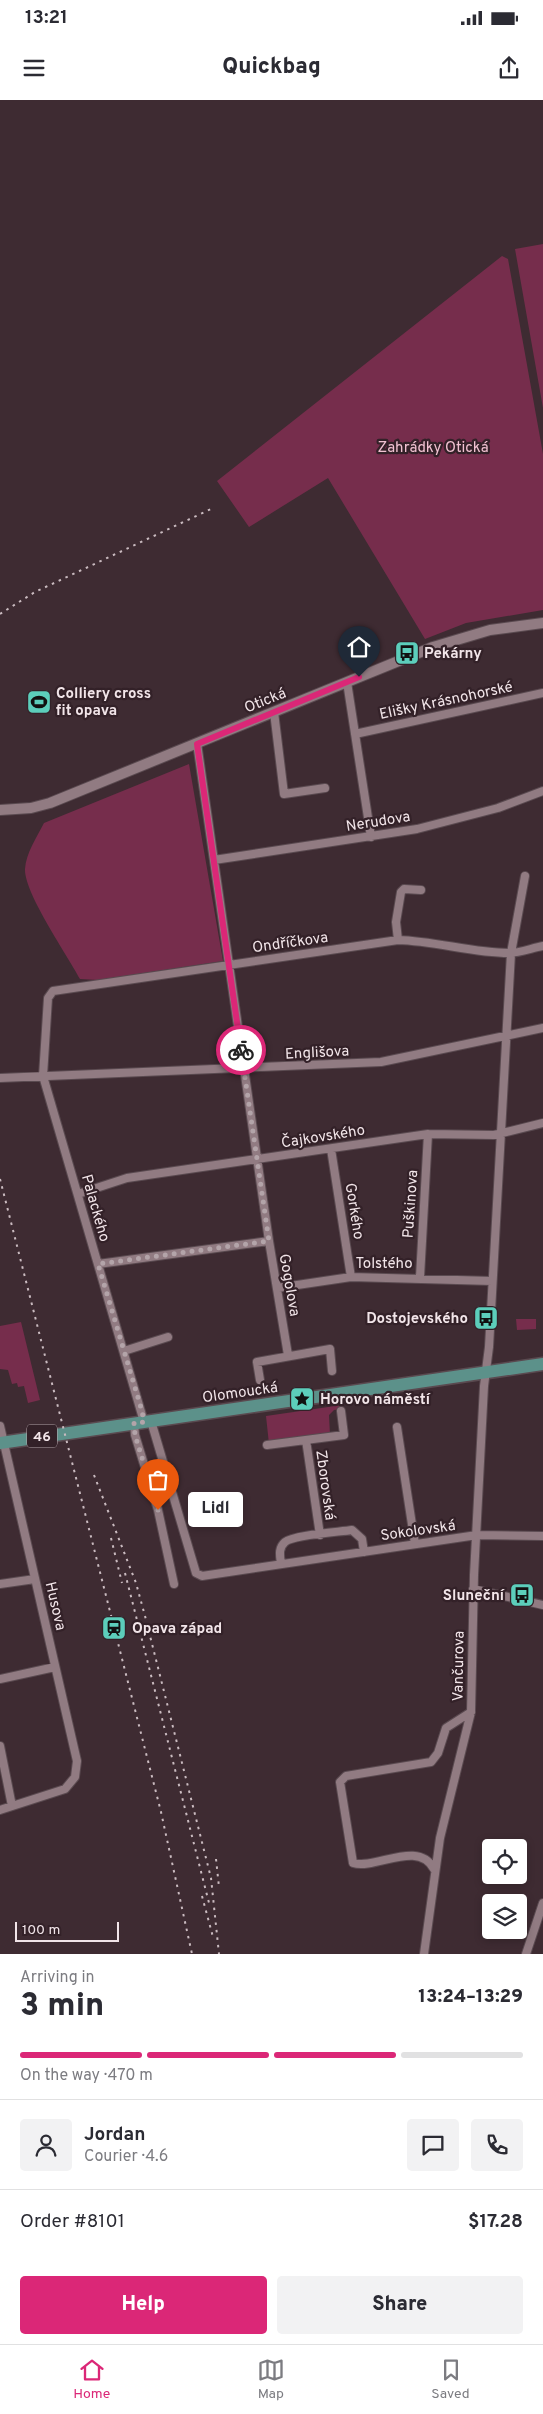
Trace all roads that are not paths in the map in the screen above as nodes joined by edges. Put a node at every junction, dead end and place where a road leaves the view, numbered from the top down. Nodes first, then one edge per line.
1 (543, 623) edge
2 (347, 682) junction
3 (543, 693) edge
4 (274, 712) junction
5 (356, 734) junction
6 (197, 744) junction
7 (325, 788) dead end
8 (543, 791) edge
9 (0, 810) edge
10 (371, 836) junction
11 (214, 860) junction
12 (525, 876) dead end
13 (421, 890) dead end
14 (398, 940) junction
15 (543, 946) edge
16 (511, 953) junction
17 (229, 965) junction
18 (48, 998) joint
19 (543, 1028) edge
20 (506, 1036) junction
21 (244, 1069) junction
22 (43, 1076) junction
23 (0, 1078) edge
24 (543, 1123) edge
25 (428, 1134) junction
26 (501, 1134) junction
27 (331, 1149) junction
28 (258, 1160) junction
29 (78, 1194) junction
30 (269, 1241) junction
31 (98, 1264) junction
32 (351, 1277) junction
33 (420, 1277) junction
34 (492, 1281) junction
35 (277, 1288) junction
36 (168, 1337) dead end
37 (124, 1351) junction
38 (288, 1355) junction
39 (543, 1364) edge
40 (332, 1370) dead end
41 (485, 1373) junction
42 (260, 1380) dead end
43 (341, 1411) dead end
44 (143, 1422) junction
45 (0, 1426) edge
46 (396, 1427) dead end
47 (306, 1440) junction
48 (2, 1443) edge
49 (268, 1445) dead end
50 (320, 1535) junction
51 (476, 1535) junction
52 (543, 1536) edge
53 (414, 1544) junction
54 (364, 1552) junction
55 (281, 1564) junction
56 (35, 1578) junction
57 (0, 1584) edge
58 (174, 1584) dead end
59 (473, 1589) junction
60 (543, 1605) edge
61 (55, 1668) junction
62 (0, 1679) edge
63 (471, 1712) junction
64 (0, 1746) edge
65 (12, 1806) junction
66 (0, 1810) edge
67 (434, 1869) junction
68 (543, 1903) edge
69 (424, 1954) edge
70 (526, 1954) edge

1 - 2 street, Otická
2 - 4 street, Otická
2 - 5 street
3 - 5 street, Elišky Krásnohorské
4 - 6 street, Otická
4 - 7 street
5 - 10 street
6 - 9 street, Otická
6 - 11 street, Gogolova
8 - 10 street, Nerudova
10 - 11 street, Nerudova
11 - 17 street, Gogolova
12 - 16 street
13 - 14 street
14 - 16 street, Ondříčkova
14 - 17 street, Ondříčkova
15 - 16 street, Ondříčkova
16 - 20 street
17 - 18 street, Ondříčkova
17 - 21 street, Gogolova
18 - 22 street, Palackého
19 - 20 street, Englišova
20 - 21 street, Englišova
20 - 26 street
21 - 22 street, Englišova
21 - 28 street, Gogolova
22 - 23 street, Englišova
22 - 29 street, Palackého
24 - 26 street, Čajkovského
25 - 26 street, Čajkovského
25 - 27 street, Čajkovského
25 - 33 street, Puškinova
26 - 34 street
27 - 28 street, Čajkovského
27 - 32 street, Gorkého
28 - 29 street, Čajkovského
28 - 30 street, Gogolova
29 - 31 street, Palackého
30 - 31 street
30 - 35 street, Gogolova
31 - 37 street, Palackého
32 - 33 street, Tolstého
32 - 35 street, Tolstého
33 - 34 street, Tolstého
34 - 41 street
35 - 38 street, Gogolova
36 - 37 street
37 - 44 street, Palackého
38 - 40 street
38 - 42 street
39 - 41 main road, Olomoucká / 46
41 - 44 main road, Olomoucká / 46
41 - 51 street, Vančurova
43 - 47 street, Zborovská
44 - 48 main road, Olomoucká / 46
44 - 55 street, Sokolovská
44 - 58 street
45 - 48 street, Husova
46 - 53 street
47 - 49 street, Zborovská
47 - 50 street, Zborovská
48 - 56 street, Husova
50 - 54 street, Sokolovská
50 - 55 street, Sokolovská
51 - 52 street, Sokolovská
51 - 53 street, Sokolovská
51 - 59 street, Vančurova
53 - 54 street, Sokolovská
54 - 55 street, Sokolovská
56 - 57 street
56 - 61 street, Husova
59 - 60 street
59 - 63 street, Vančurova
61 - 62 street
61 - 65 street, Husova
63 - 67 street, Vančurova
63 - 67 street
64 - 65 street
65 - 66 street
67 - 69 street, Vančurova
68 - 70 street

